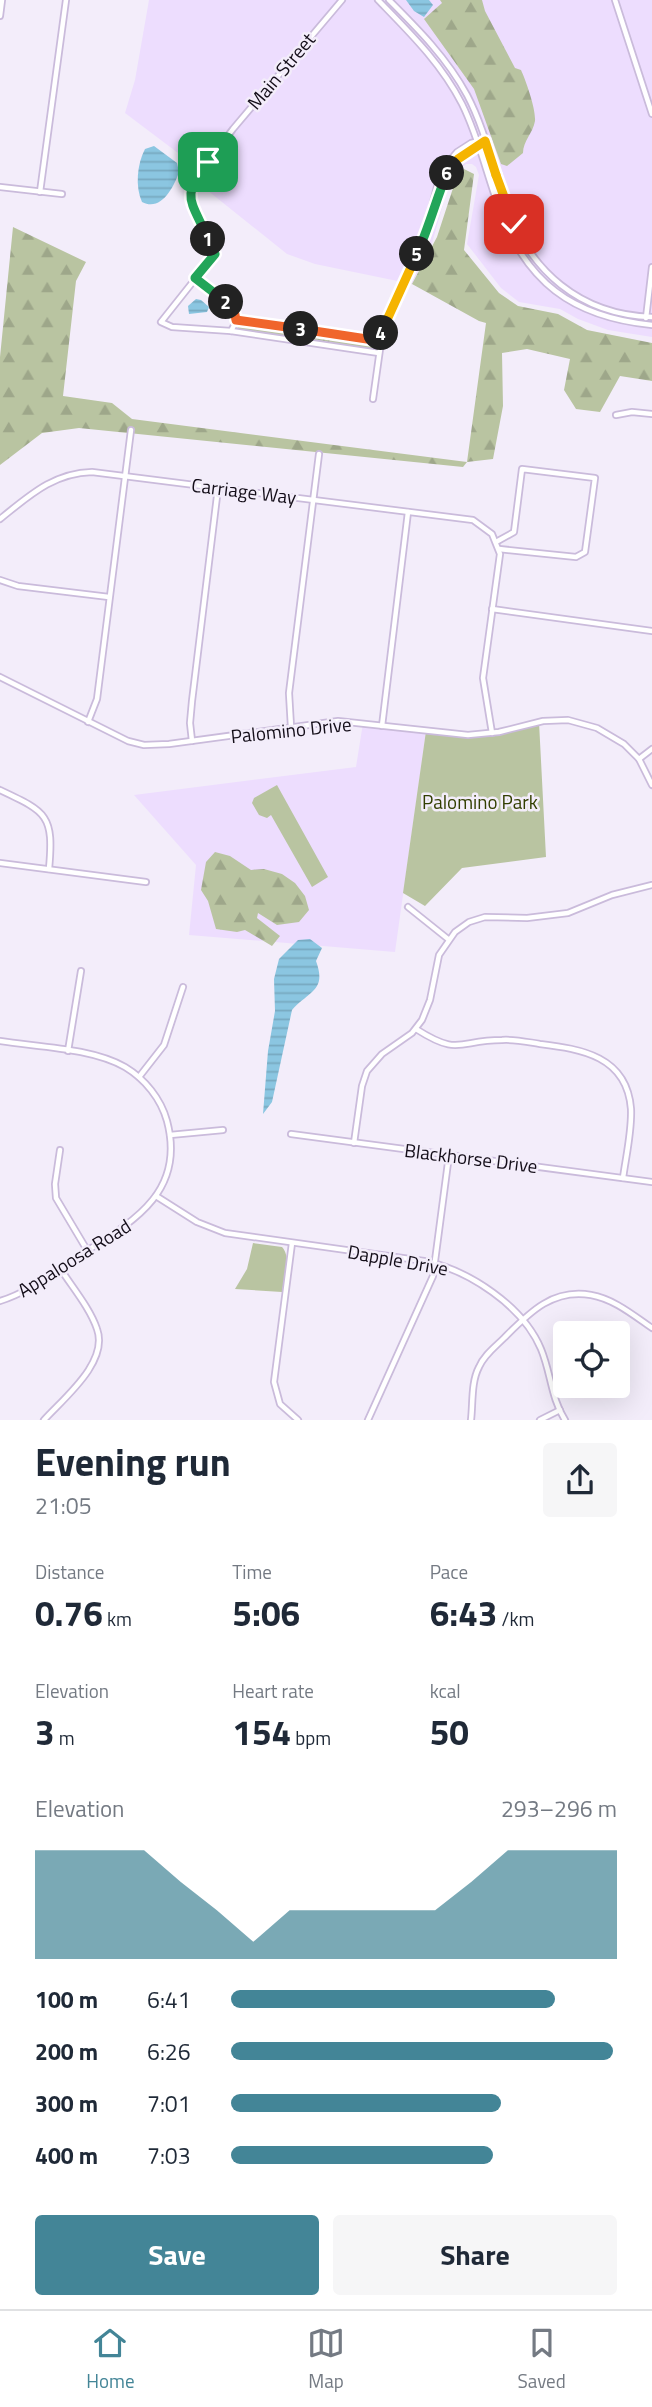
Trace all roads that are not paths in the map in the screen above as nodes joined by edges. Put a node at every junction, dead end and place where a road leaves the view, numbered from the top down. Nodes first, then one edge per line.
1 (2, 0) edge
2 (66, 0) edge
3 (342, 0) edge
4 (378, 0) edge
5 (390, 0) edge
6 (615, 0) edge
7 (0, 16) edge
8 (652, 114) edge
9 (485, 141) junction
10 (477, 144) junction
11 (0, 187) edge
12 (40, 192) junction
13 (62, 194) dead end
14 (652, 267) edge
15 (195, 278) junction
16 (649, 317) edge
17 (236, 320) junction
18 (645, 324) junction
19 (652, 325) edge
20 (231, 331) junction
21 (380, 341) junction
22 (379, 353) junction
23 (373, 399) dead end
24 (652, 414) edge
25 (616, 415) dead end
26 (131, 430) dead end
27 (319, 454) dead end
28 (125, 476) junction
29 (218, 488) junction
30 (313, 500) junction
31 (408, 512) junction
32 (0, 519) edge
33 (495, 540) junction
34 (499, 549) junction
35 (0, 580) edge
36 (110, 597) junction
37 (492, 609) junction
38 (652, 631) edge
39 (0, 677) edge
40 (88, 722) junction
41 (382, 726) junction
42 (291, 727) junction
43 (492, 733) junction
44 (192, 741) junction
45 (652, 749) edge
46 (639, 759) junction
47 (652, 785) edge
48 (0, 790) edge
49 (0, 863) edge
50 (48, 869) junction
51 (146, 881) dead end
52 (652, 885) edge
53 (408, 907) dead end
54 (448, 939) junction
55 (81, 971) dead end
56 (183, 987) dead end
57 (415, 1029) junction
58 (0, 1041) edge
59 (68, 1051) junction
60 (139, 1077) junction
61 (223, 1130) dead end
62 (291, 1134) dead end
63 (170, 1135) junction
64 (354, 1143) junction
65 (60, 1150) dead end
66 (449, 1155) junction
67 (623, 1178) junction
68 (652, 1182) edge
69 (156, 1196) junction
70 (292, 1243) junction
71 (87, 1250) junction
72 (435, 1263) junction
73 (60, 1268) junction
74 (0, 1301) edge
75 (522, 1321) junction
76 (652, 1328) edge
77 (560, 1410) junction
78 (44, 1420) edge
79 (298, 1420) edge
80 (368, 1420) edge
81 (471, 1420) edge
82 (540, 1420) edge
83 (565, 1420) edge

1 - 7 street
2 - 12 street
3 - 15 street, Main Street
4 - 10 street
5 - 9 street
6 - 8 street
9 - 10 street
9 - 16 street
10 - 18 street
10 - 21 street
11 - 12 street
12 - 13 street
14 - 16 street
15 - 17 street
15 - 20 street
16 - 18 street
17 - 20 street
17 - 21 street
18 - 19 street
20 - 22 street
21 - 22 street
22 - 23 street
24 - 25 street
26 - 28 street
27 - 30 street
28 - 29 street, Carriage Way
28 - 32 street, Carriage Way
28 - 36 street
29 - 30 street, Carriage Way
29 - 44 street
30 - 31 street, Carriage Way
30 - 42 street
31 - 33 street, Carriage Way
31 - 41 street
33 - 34 street
33 - 34 street
34 - 37 street
35 - 36 street
36 - 40 street
37 - 38 street
37 - 43 street
39 - 40 street, Palomino Drive
40 - 44 street, Palomino Drive
41 - 42 street, Palomino Drive
41 - 43 street, Palomino Drive
42 - 44 street, Palomino Drive
43 - 46 street, Palomino Drive
45 - 46 street
46 - 47 street, Palomino Drive
48 - 50 street
49 - 50 street
50 - 51 street
52 - 54 street
53 - 54 street
54 - 57 street
55 - 59 street
56 - 60 street
57 - 64 street
57 - 67 street
58 - 59 street, Appaloosa Road
59 - 60 street, Appaloosa Road
60 - 63 street, Appaloosa Road
61 - 63 street
62 - 64 street, Blackhorse Drive
63 - 69 street, Appaloosa Road
64 - 66 street, Blackhorse Drive
65 - 71 street
66 - 67 street, Blackhorse Drive
66 - 72 street
67 - 68 street, Blackhorse Drive
69 - 70 street, Dapple Drive
69 - 71 street, Appaloosa Road
70 - 72 street, Dapple Drive
70 - 79 street
71 - 73 street, Appaloosa Road
72 - 75 street, Dapple Drive
72 - 80 street
73 - 74 street, Appaloosa Road
73 - 78 street
75 - 76 street
75 - 77 street, Dapple Drive
75 - 81 street
77 - 82 street
77 - 83 street, Dapple Drive

